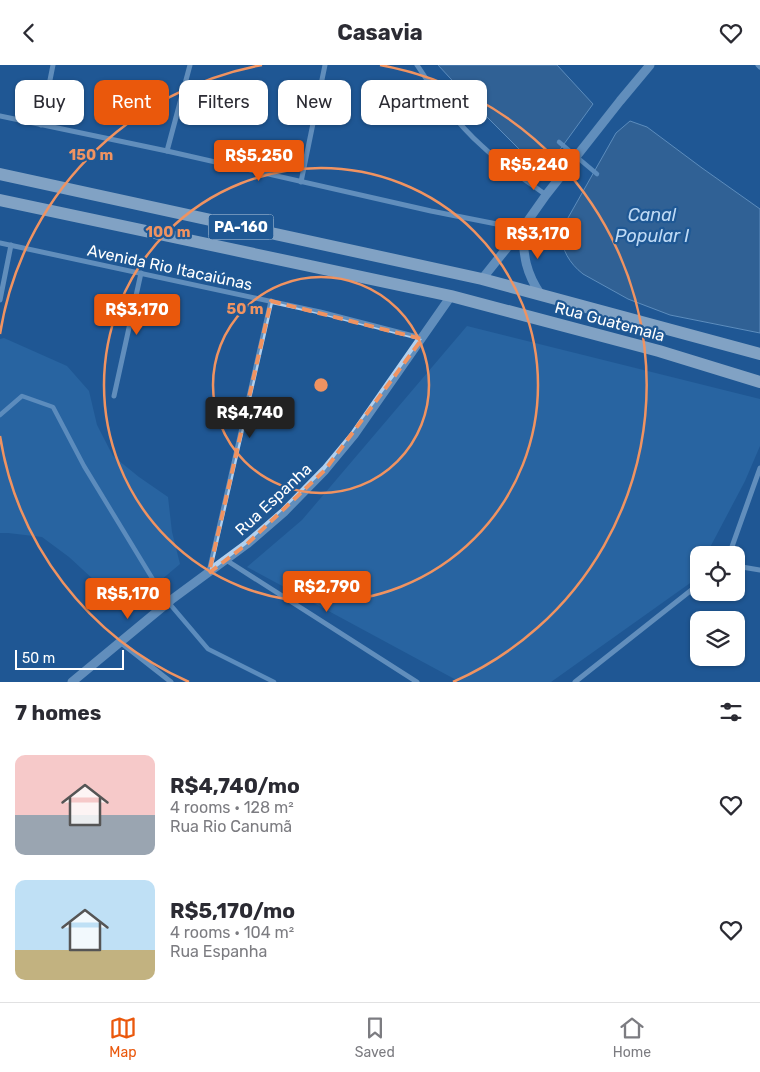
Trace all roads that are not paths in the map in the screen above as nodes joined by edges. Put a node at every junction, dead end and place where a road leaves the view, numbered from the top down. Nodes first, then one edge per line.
1 (52, 65) edge
2 (190, 65) edge
3 (325, 65) edge
4 (417, 65) edge
5 (650, 65) edge
6 (49, 80) edge
7 (0, 116) edge
8 (15, 119) edge
9 (41, 125) edge
10 (167, 151) junction
11 (0, 174) edge
12 (301, 181) junction
13 (546, 195) junction
14 (0, 200) edge
15 (522, 229) junction
16 (0, 243) edge
17 (11, 245) junction
18 (141, 273) junction
19 (482, 279) junction
20 (541, 295) junction
21 (451, 296) junction
22 (0, 301) edge
23 (271, 301) junction
24 (666, 329) junction
25 (422, 339) junction
26 (659, 351) junction
27 (760, 354) edge
28 (760, 382) edge
29 (114, 396) dead end
30 (760, 468) edge
31 (731, 546) edge
32 (226, 560) junction
33 (745, 568) edge
34 (760, 570) edge
35 (209, 573) junction
36 (690, 591) edge
37 (120, 642) junction
38 (77, 681) edge
39 (171, 682) edge
40 (417, 682) edge
41 (575, 682) edge

1 - 6 street
2 - 10 street
3 - 12 street
4 - 13 street
5 - 13 street
7 - 8 street
9 - 10 street
10 - 12 street
11 - 19 main road, PA-160
12 - 15 street
13 - 15 street
14 - 21 main road, PA-160
15 - 19 street
15 - 20 street
16 - 17 street, Avenida Rio Itacaiúnas
17 - 18 street, Avenida Rio Itacaiúnas
17 - 22 street
18 - 23 street, Avenida Rio Itacaiúnas
18 - 29 street
19 - 20 main road, Rua Guatemala / PA-160
20 - 24 main road, Rua Guatemala / PA-160
21 - 25 street, Rua Espanha
21 - 26 main road, Rua Guatemala / PA-160
23 - 25 street, Avenida Rio Itacaiúnas
23 - 35 street
24 - 26 main road
24 - 27 main road, Rua Guatemala / PA-160
25 - 32 street, Rua Espanha
26 - 28 main road, Rua Guatemala / PA-160
30 - 31 street
32 - 35 street, Rua Espanha
32 - 40 street
33 - 34 street
35 - 37 street, Rua Espanha
36 - 41 street
37 - 38 street, Rua Espanha
37 - 39 street

